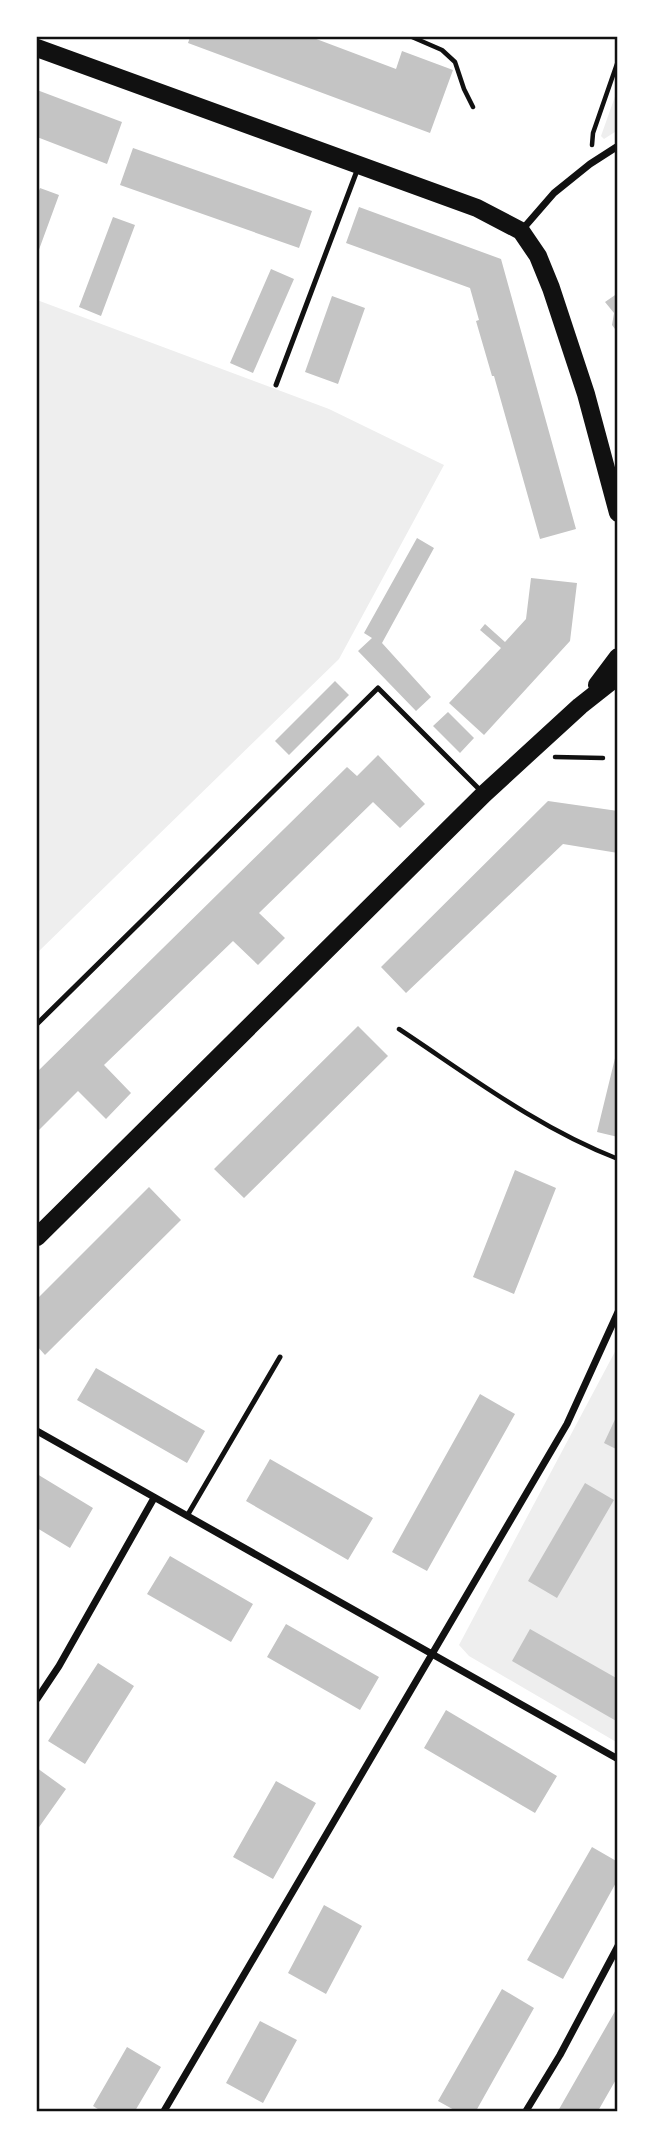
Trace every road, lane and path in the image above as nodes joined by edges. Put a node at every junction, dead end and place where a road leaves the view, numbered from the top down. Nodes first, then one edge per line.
1 (412, 37) edge
2 (37, 48) edge
3 (618, 61) edge
4 (473, 107) dead end
5 (618, 146) edge
6 (590, 164) junction
7 (359, 165) junction
8 (521, 231) junction
9 (276, 385) dead end
10 (617, 509) edge
11 (618, 657) edge
12 (618, 677) edge
13 (580, 706) junction
14 (524, 757) junction
15 (603, 758) dead end
16 (484, 794) junction
17 (37, 1024) edge
18 (399, 1029) dead end
19 (618, 1159) edge
20 (37, 1237) edge
21 (618, 1312) edge
22 (280, 1357) dead end
23 (37, 1431) edge
24 (154, 1498) junction
25 (187, 1516) junction
26 (433, 1654) junction
27 (37, 1699) edge
28 (618, 1759) edge
29 (618, 1946) edge
30 (164, 2111) edge
31 (526, 2111) edge

1 - 4 path
2 - 7 main road
3 - 6 path
5 - 6 street
6 - 8 street
7 - 8 main road
7 - 9 lane
8 - 10 main road
11 - 13 main road
12 - 13 main road
13 - 14 main road
14 - 15 path
14 - 16 main road
16 - 17 lane
16 - 20 main road
18 - 19 path
21 - 26 street
22 - 25 lane
23 - 24 street
24 - 25 street
24 - 27 street
25 - 26 street
26 - 28 street
26 - 30 street
29 - 31 street

